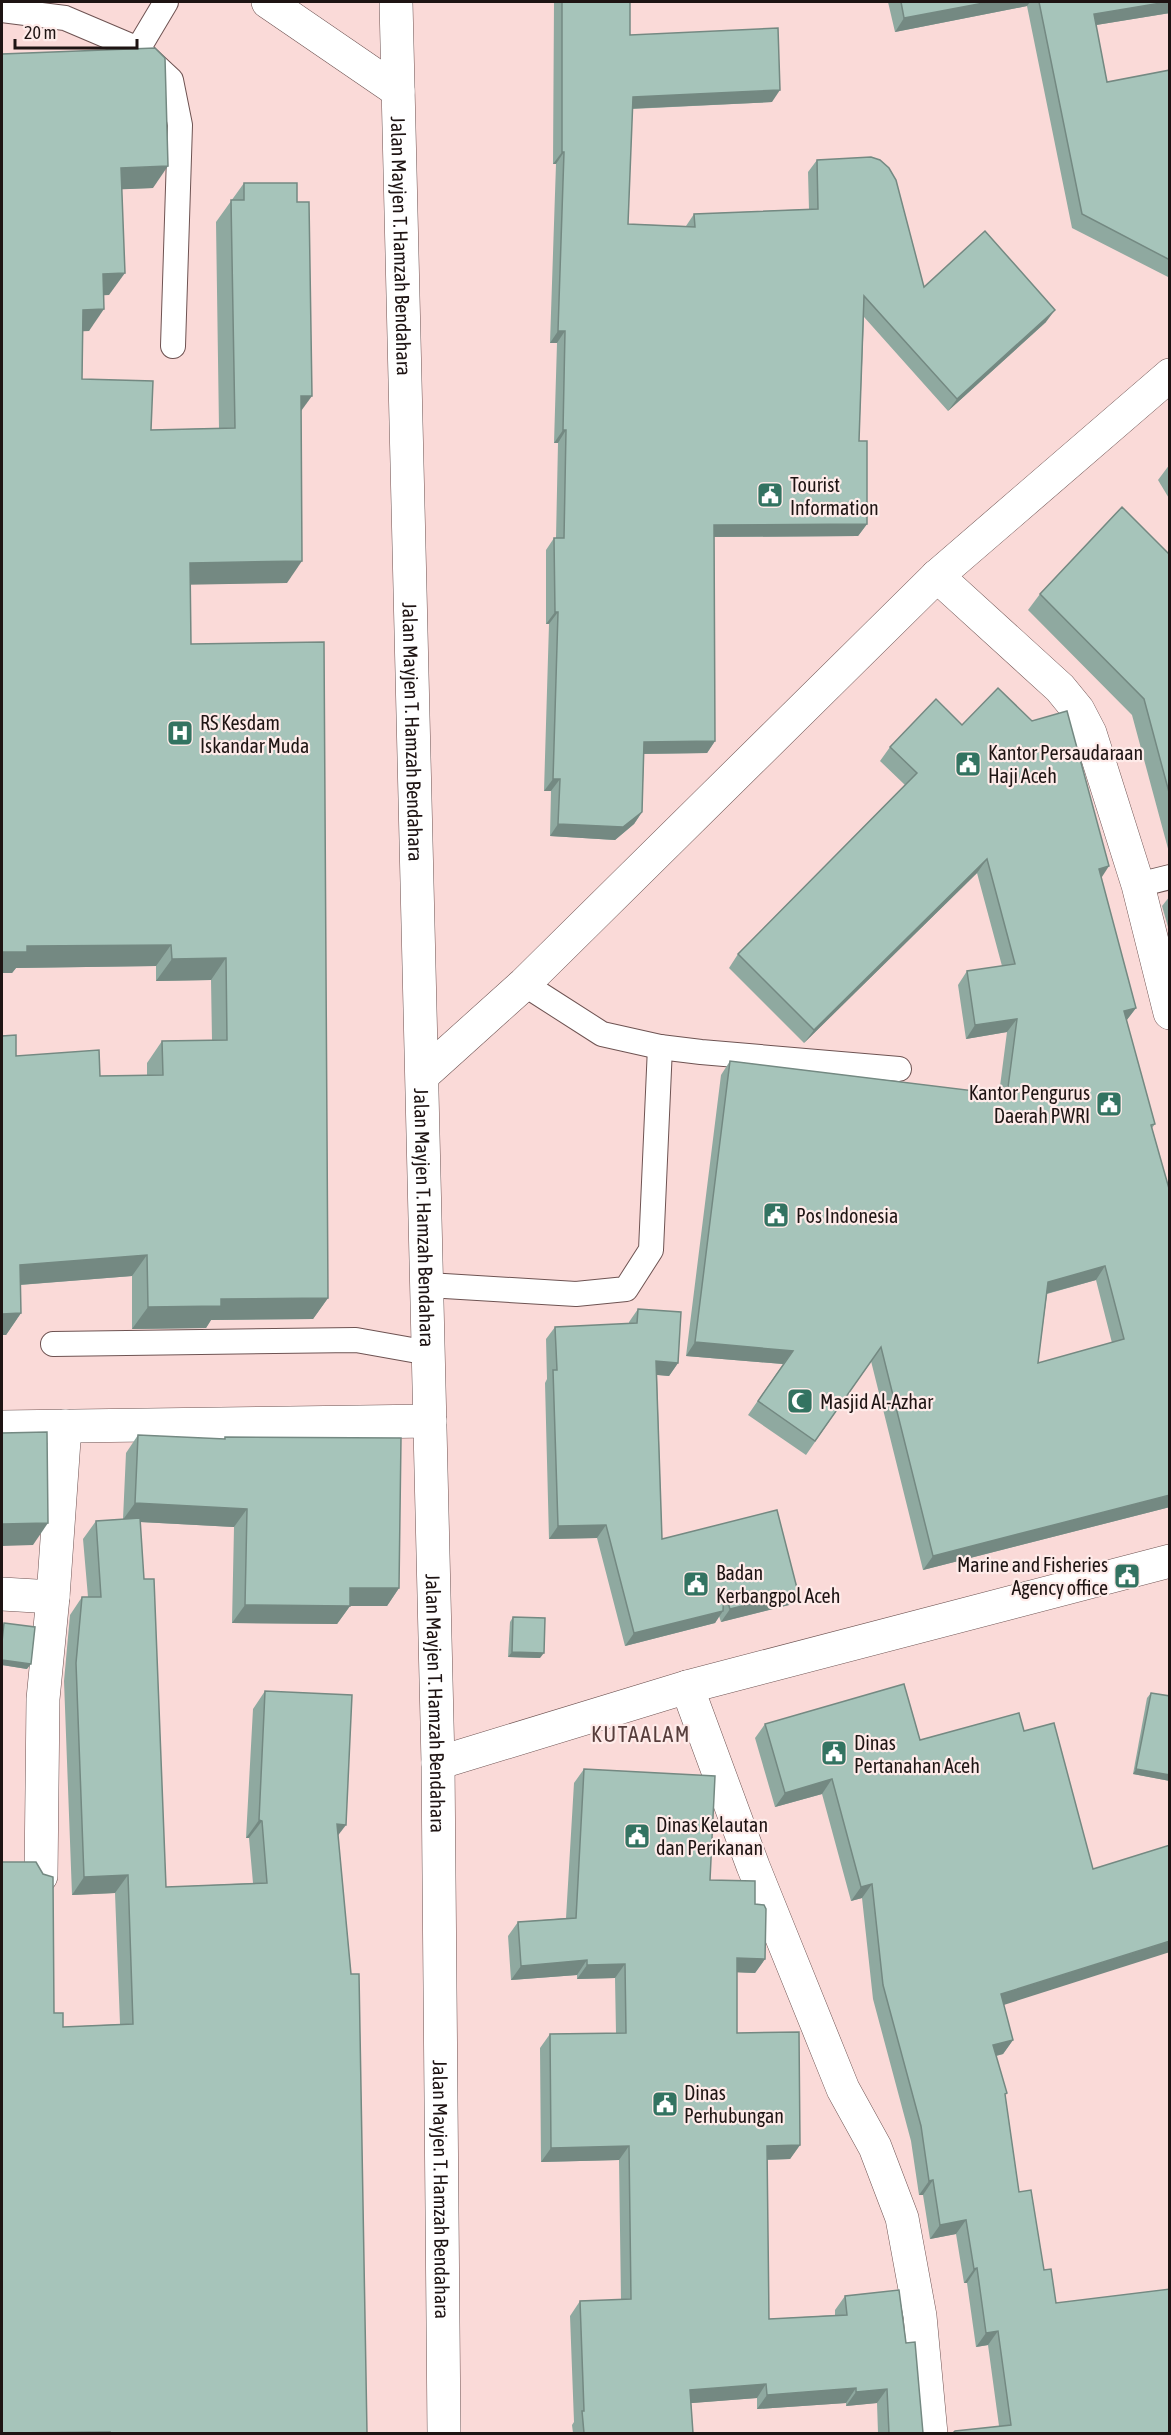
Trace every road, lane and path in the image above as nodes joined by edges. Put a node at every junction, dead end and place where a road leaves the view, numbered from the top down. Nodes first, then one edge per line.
1 (166, 2) edge
2 (268, 2) edge
3 (396, 2) edge
4 (2, 10) edge
5 (138, 49) junction
6 (398, 91) junction
7 (172, 346) dead end
8 (1170, 375) edge
9 (938, 576) junction
10 (1170, 877) edge
11 (1138, 885) junction
12 (524, 984) junction
13 (1170, 1013) edge
14 (660, 1047) junction
15 (899, 1069) dead end
16 (423, 1075) junction
17 (428, 1285) junction
18 (53, 1344) dead end
19 (429, 1353) junction
20 (430, 1421) junction
21 (65, 1426) junction
22 (2, 1427) edge
23 (1170, 1561) edge
24 (2, 1594) edge
25 (53, 1598) junction
26 (687, 1687) junction
27 (438, 1763) junction
28 (41, 1876) edge
29 (444, 2433) edge
30 (931, 2433) edge

1 - 5 lane
2 - 6 street
3 - 6 street, Jalan Mayjen T. Hamzah Bendahara
4 - 5 lane
5 - 7 lane
6 - 16 street, Jalan Mayjen T. Hamzah Bendahara
8 - 9 street
9 - 11 street
9 - 12 street
10 - 11 lane
11 - 13 street
12 - 14 lane
12 - 16 street
14 - 15 lane
14 - 17 lane
16 - 17 street, Jalan Mayjen T. Hamzah Bendahara
17 - 19 street, Jalan Mayjen T. Hamzah Bendahara
18 - 19 lane
19 - 20 street, Jalan Mayjen T. Hamzah Bendahara
20 - 21 street
20 - 27 street, Jalan Mayjen T. Hamzah Bendahara
21 - 22 street
21 - 25 street
23 - 26 street
24 - 25 street
25 - 28 street
26 - 27 street
26 - 30 street
27 - 29 street, Jalan Mayjen T. Hamzah Bendahara

